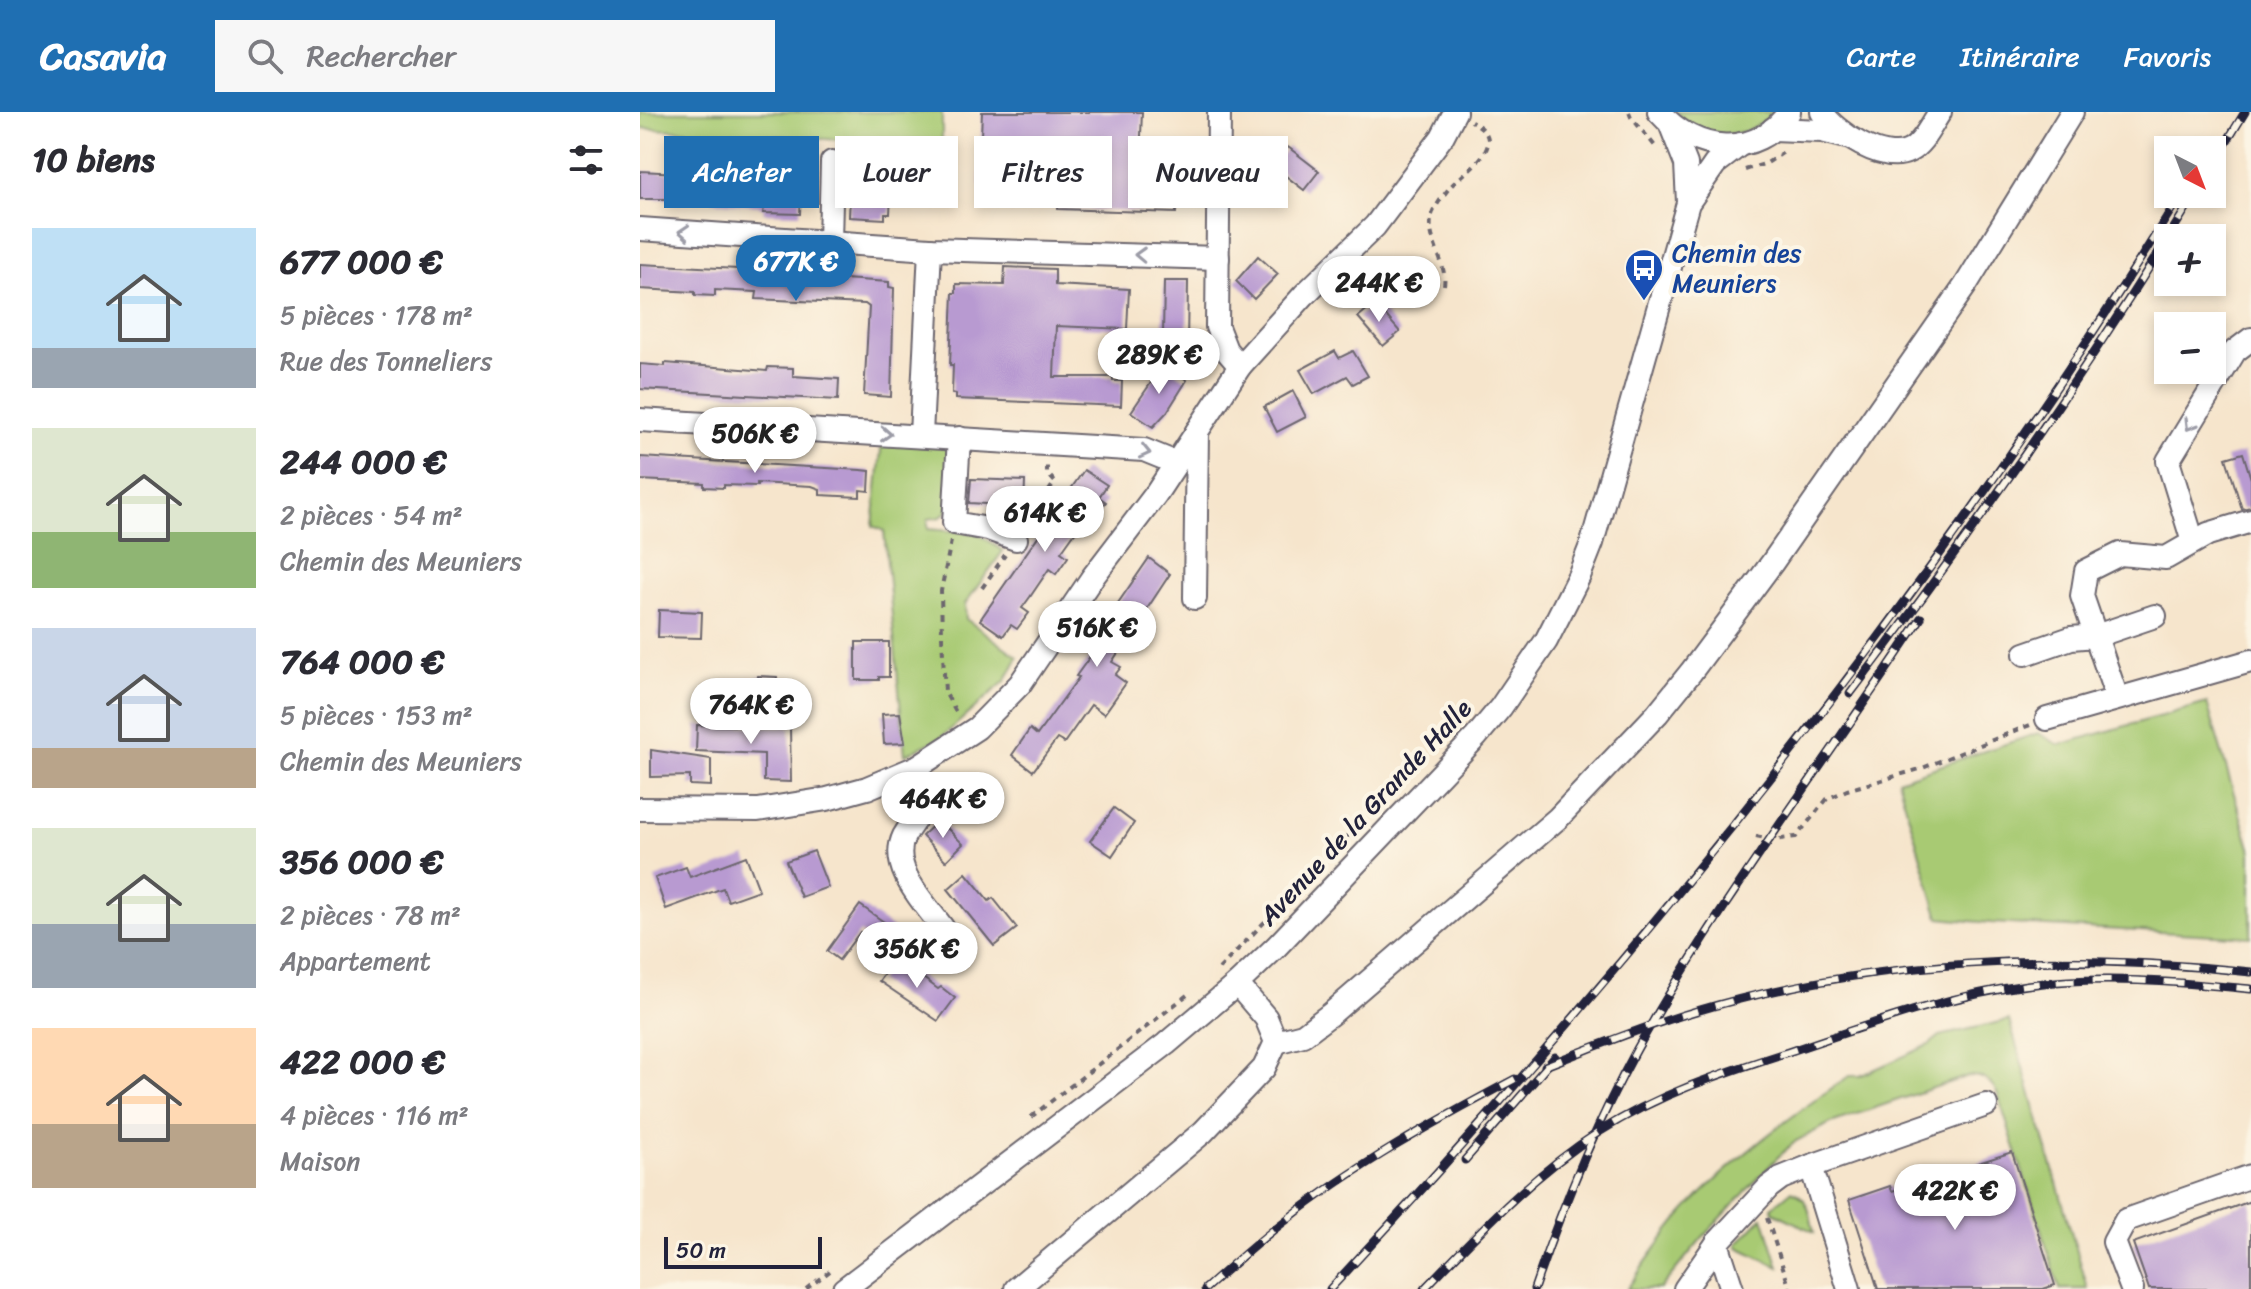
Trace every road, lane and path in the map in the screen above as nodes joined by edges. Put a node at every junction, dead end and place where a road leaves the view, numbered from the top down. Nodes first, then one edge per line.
1 (1219, 112) edge
2 (1455, 112) edge
3 (1629, 112) edge
4 (1789, 112) edge
5 (1822, 112) edge
6 (1940, 112) edge
7 (2072, 112) edge
8 (1665, 119) edge
9 (1773, 129) junction
10 (1851, 138) junction
11 (1741, 144) junction
12 (1792, 146) dead end
13 (1658, 149) dead end
14 (832, 162) dead end
15 (1738, 172) dead end
16 (1688, 203) junction
17 (640, 229) edge
18 (830, 241) junction
19 (930, 249) junction
20 (1218, 258) junction
21 (1444, 285) dead end
22 (2251, 339) edge
23 (1240, 366) junction
24 (640, 420) edge
25 (1197, 431) junction
26 (921, 435) junction
27 (959, 438) junction
28 (1048, 444) junction
29 (1176, 463) junction
30 (2251, 521) edge
31 (954, 523) junction
32 (1016, 539) junction
33 (2193, 542) junction
34 (982, 588) dead end
35 (1195, 598) dead end
36 (2155, 616) dead end
37 (2096, 636) junction
38 (2025, 654) dead end
39 (2251, 661) edge
40 (2117, 698) junction
41 (2047, 719) joint
42 (967, 735) junction
43 (917, 767) junction
44 (1413, 770) dead end
45 (640, 809) edge
46 (1756, 836) dead end
47 (944, 930) dead end
48 (1211, 976) dead end
49 (1237, 984) junction
50 (1199, 986) dead end
51 (1276, 1042) junction
52 (1986, 1105) dead end
53 (1023, 1123) dead end
54 (1811, 1166) junction
55 (2251, 1176) edge
56 (1767, 1215) dead end
57 (1717, 1243) junction
58 (835, 1267) dead end
59 (806, 1289) edge
60 (844, 1289) edge
61 (1016, 1289) edge
62 (1685, 1289) edge
63 (1732, 1289) edge
64 (1790, 1289) edge
65 (1849, 1289) edge
66 (2132, 1289) edge

1 - 20 street
2 - 21 path
2 - 23 street
3 - 13 path
4 - 9 street
5 - 10 street
6 - 10 street
7 - 51 street
8 - 11 street
8 - 16 street, Avenue de la Grande Halle
9 - 10 street
9 - 11 street
11 - 16 street, Avenue de la Grande Halle
12 - 15 path
14 - 18 street
16 - 49 street, Avenue de la Grande Halle
18 -> 17 street
18 - 19 street
20 -> 19 street
19 - 26 street
20 - 23 street
22 -> 33 street
23 - 25 street
24 -> 26 street
25 - 29 street
25 - 35 street
26 - 27 street
27 - 28 street
27 - 31 street
28 -> 29 street
28 - 32 path
29 - 42 street
30 - 33 street
31 - 32 street
31 - 42 path
32 - 34 path
33 - 37 street
36 - 37 street
37 - 38 street
37 - 40 street
39 - 40 street
40 - 41 street
41 - 46 path
42 - 43 street
43 - 45 street
43 - 47 street
44 - 48 path
49 - 51 street
49 - 60 street, Avenue de la Grande Halle
50 - 53 path
51 - 61 street
52 - 54 street
54 - 57 street
54 - 65 street
55 - 66 street
56 - 64 path
57 - 62 street
57 - 63 street
58 - 59 path

